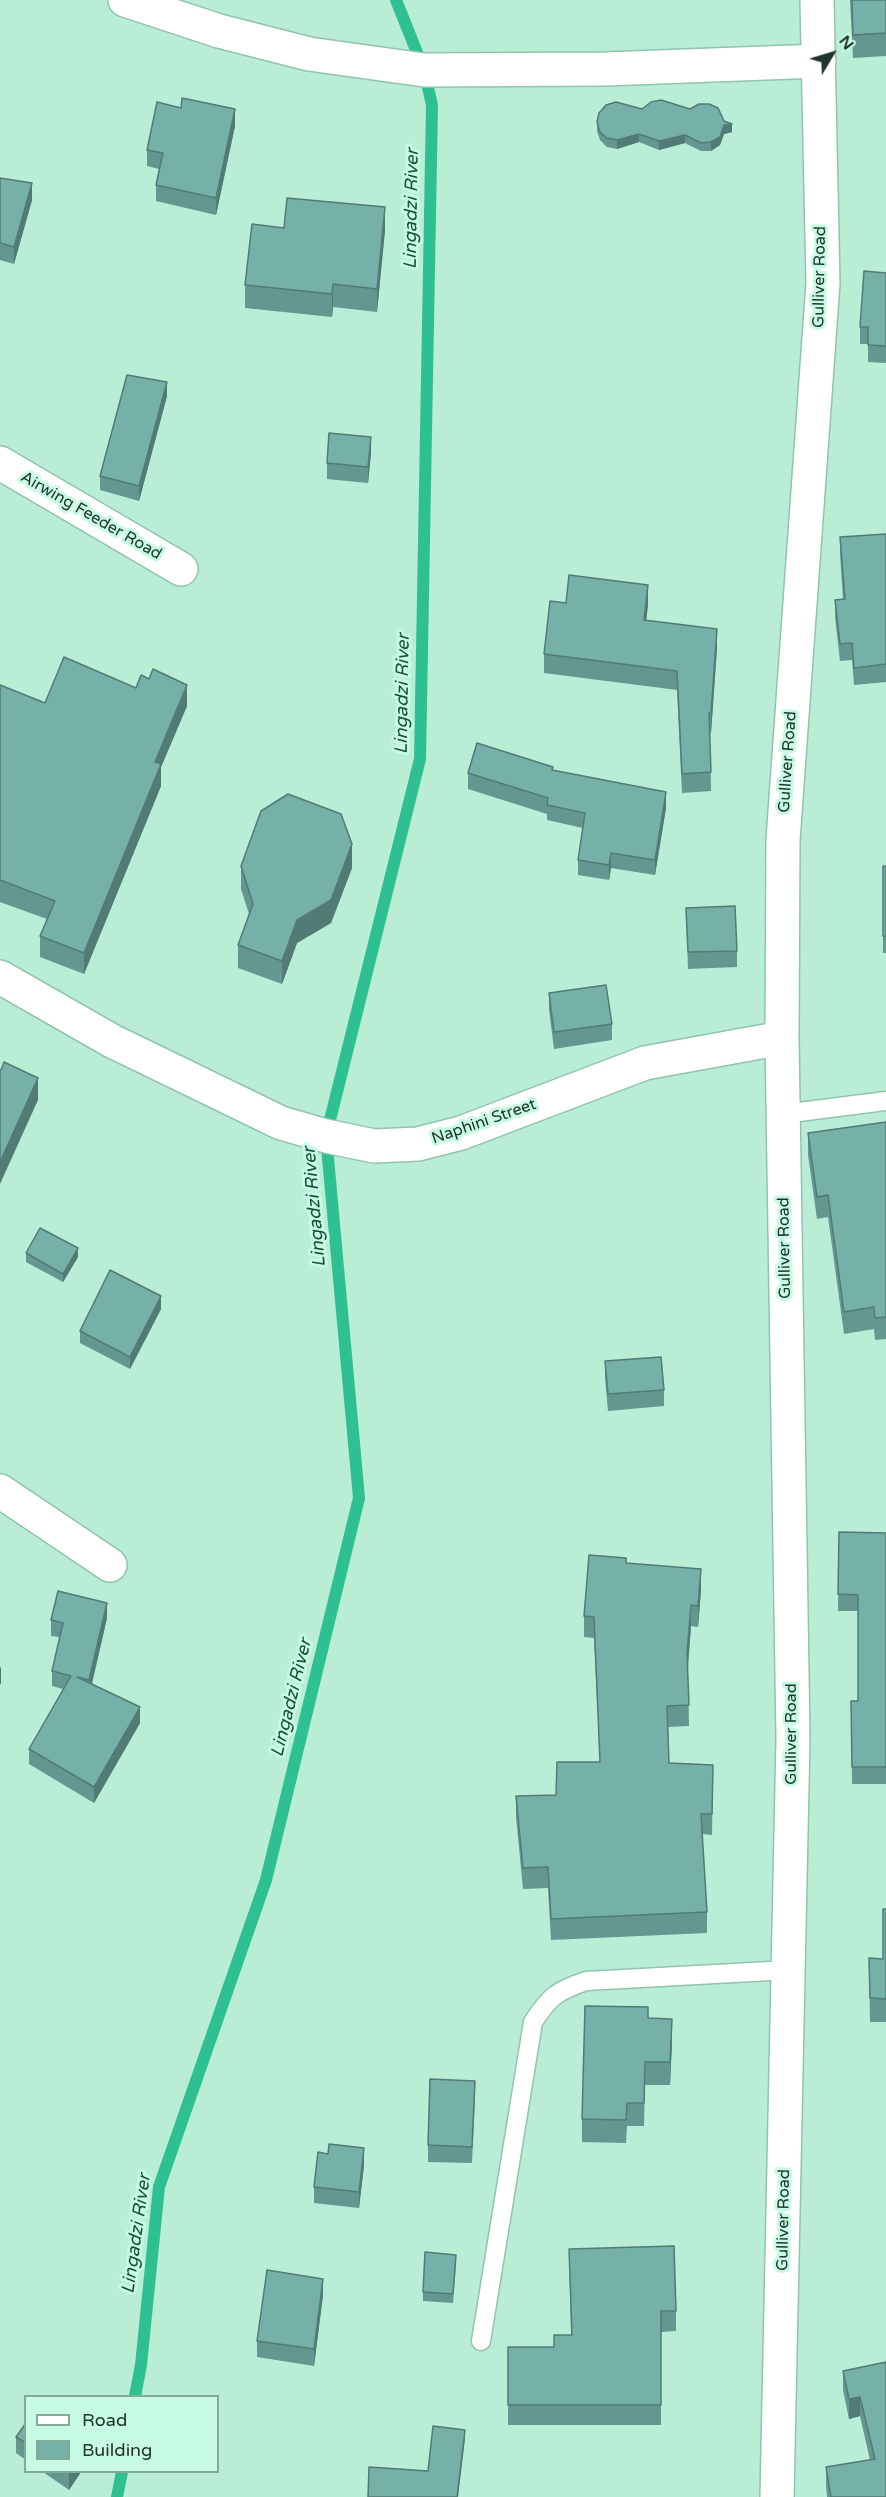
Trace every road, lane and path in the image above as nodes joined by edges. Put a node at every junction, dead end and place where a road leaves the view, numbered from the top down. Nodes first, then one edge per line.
1 (125, 0) edge
2 (817, 0) edge
3 (819, 61) junction
4 (0, 464) edge
5 (181, 569) dead end
6 (0, 977) edge
7 (782, 1038) junction
8 (886, 1101) edge
9 (783, 1114) junction
10 (0, 1491) edge
11 (110, 1565) dead end
12 (789, 1970) junction
13 (481, 2341) dead end
14 (777, 2497) edge

1 - 3 street
2 - 3 street, Gulliver Road
3 - 7 street, Gulliver Road
4 - 5 street, Airwing Feeder Road
6 - 7 street, Naphini Street
7 - 9 street, Gulliver Road
8 - 9 lane
9 - 12 street, Gulliver Road
10 - 11 street
12 - 13 lane
12 - 14 street, Gulliver Road

